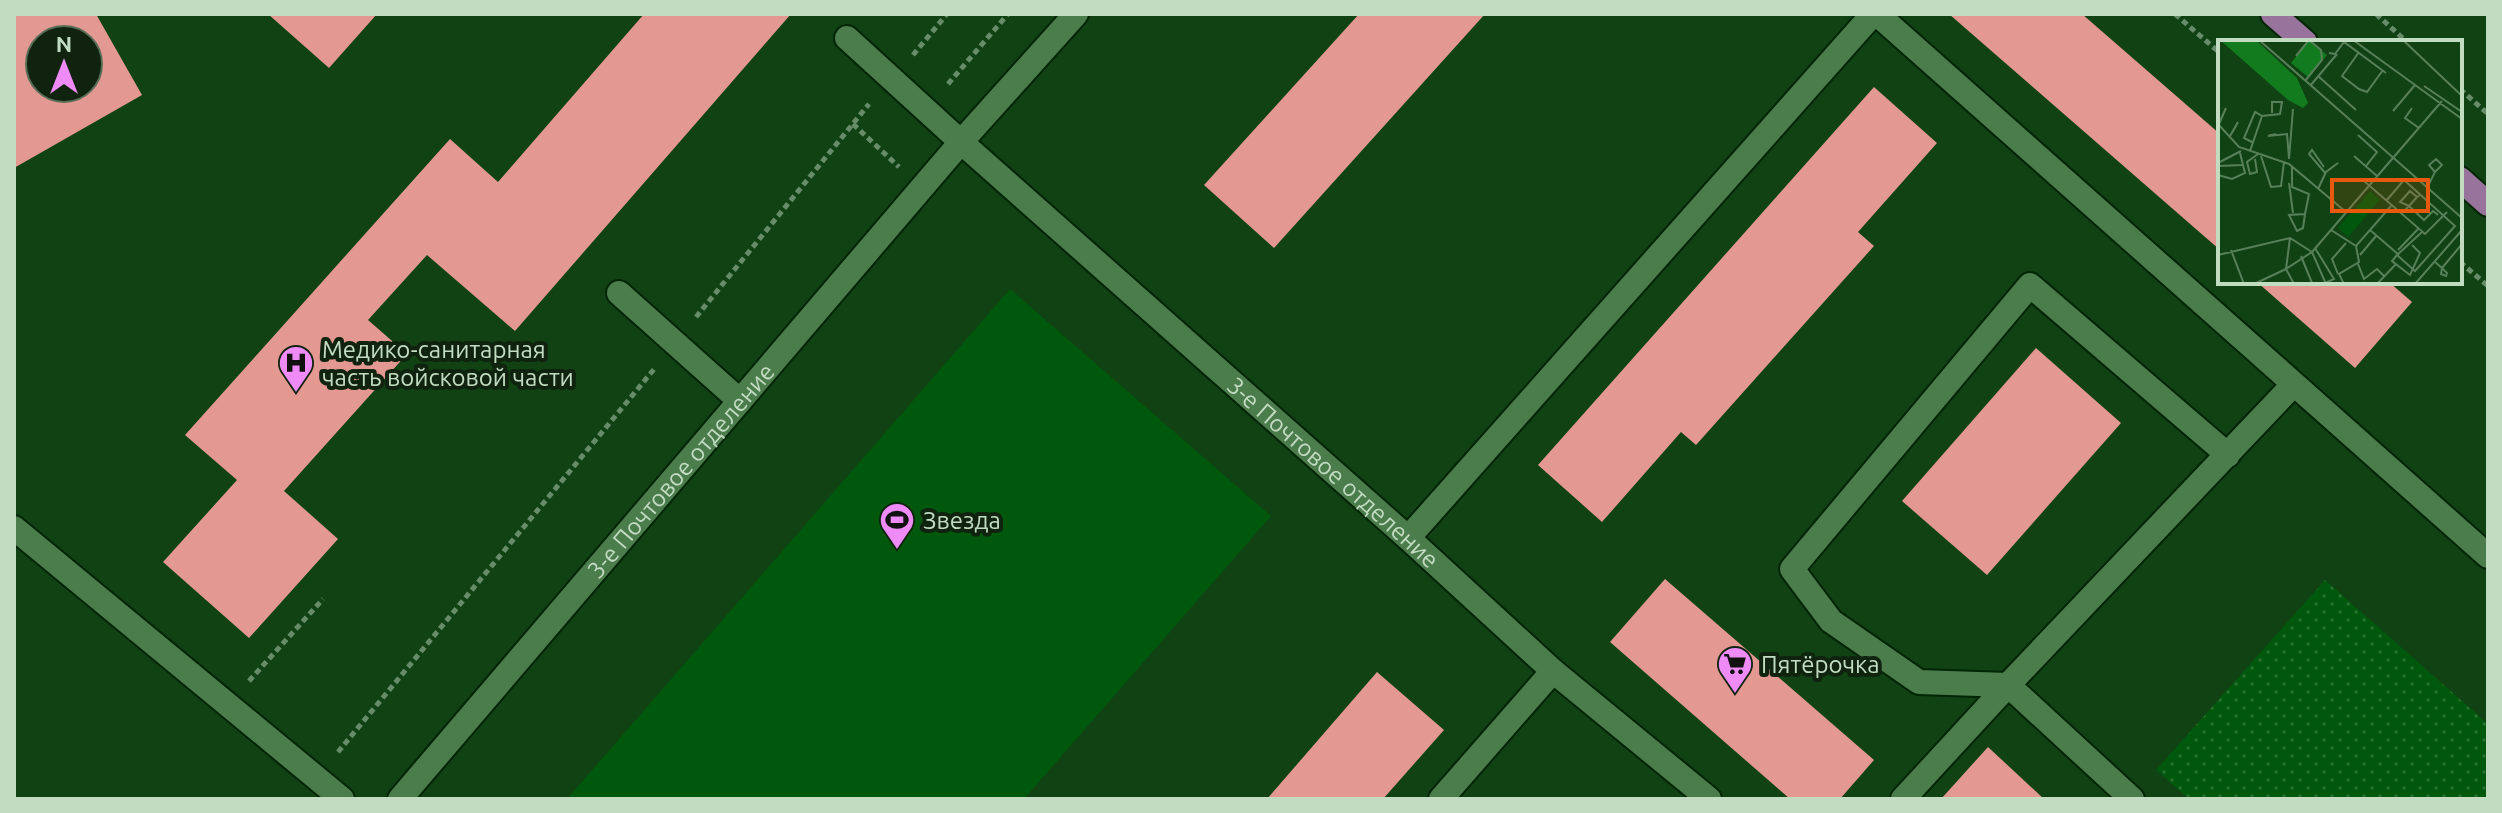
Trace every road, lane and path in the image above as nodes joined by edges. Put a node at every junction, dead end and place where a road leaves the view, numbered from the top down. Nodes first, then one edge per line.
1 (947, 14) edge
2 (1008, 14) edge
3 (1076, 14) edge
4 (1875, 14) edge
5 (2175, 14) edge
6 (2273, 14) edge
7 (2376, 14) edge
8 (847, 38) dead end
9 (2303, 40) edge
10 (2405, 40) edge
11 (2218, 51) edge
12 (892, 77) junction
13 (2462, 91) edge
14 (942, 93) dead end
15 (2488, 114) edge
16 (961, 142) junction
17 (2462, 181) edge
18 (2488, 204) edge
19 (2462, 264) edge
20 (2488, 286) edge
21 (619, 293) dead end
22 (675, 344) junction
23 (2293, 385) junction
24 (740, 401) junction
25 (2228, 455) junction
26 (14, 528) edge
27 (1408, 538) junction
28 (2488, 556) edge
29 (323, 599) dead end
30 (1553, 671) junction
31 (2008, 685) junction
32 (229, 703) junction
33 (317, 778) junction
34 (342, 799) edge
35 (400, 799) edge
36 (1441, 799) edge
37 (1709, 799) edge
38 (1903, 799) edge
39 (2132, 799) edge

1 - 12 path
2 - 14 path
3 - 16 street, 3-е Почтовое отделение
4 - 23 street
4 - 27 street
5 - 11 path
6 - 9 main road
7 - 10 path
8 - 12 street
12 - 16 street
12 - 22 path
13 - 15 path
16 - 24 street, 3-е Почтовое отделение
16 - 27 street, 3-е Почтовое отделение
17 - 18 main road
19 - 20 path
21 - 22 street
22 - 24 street
22 - 33 path
23 - 25 street
23 - 28 street
24 - 35 street, 3-е Почтовое отделение
25 - 31 street
25 - 31 street
26 - 32 street
27 - 30 street, 3-е Почтовое отделение
29 - 32 path
30 - 36 street
30 - 37 street, 3-е Почтовое отделение
31 - 38 street
31 - 39 street
32 - 33 street
33 - 34 street

